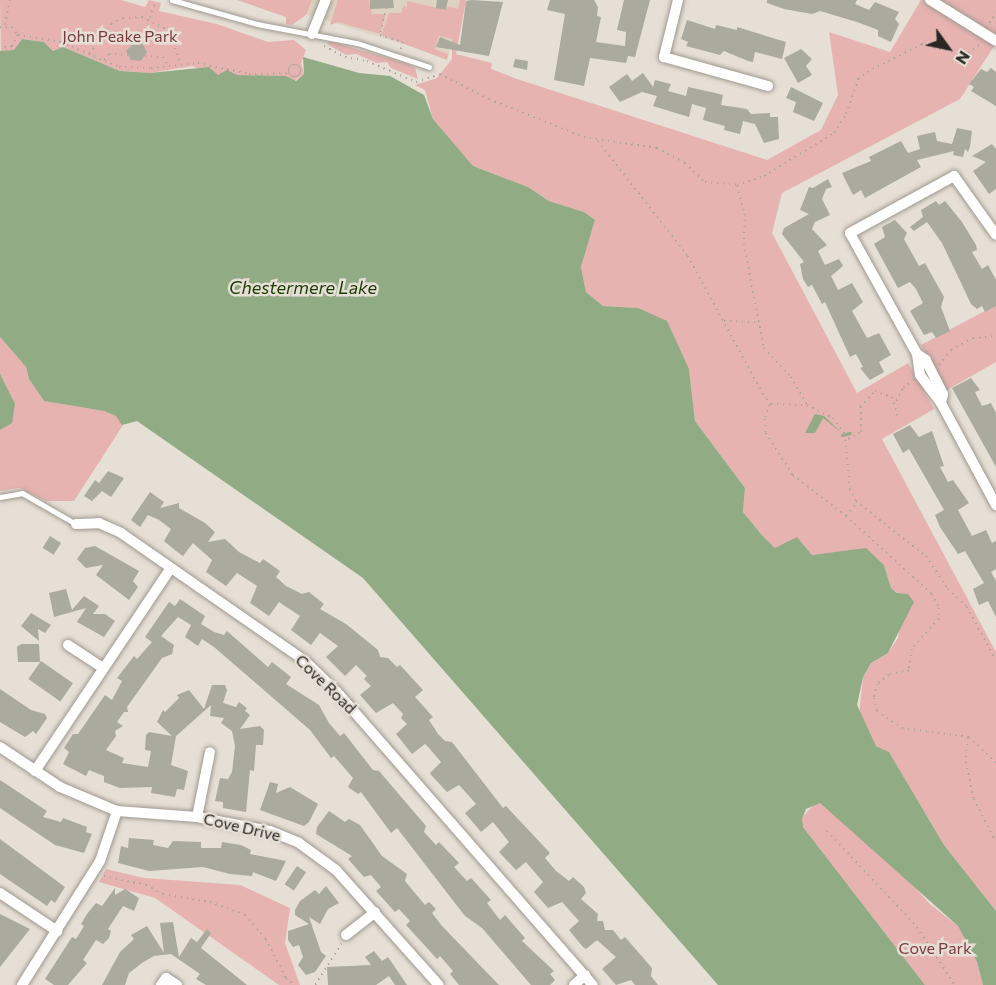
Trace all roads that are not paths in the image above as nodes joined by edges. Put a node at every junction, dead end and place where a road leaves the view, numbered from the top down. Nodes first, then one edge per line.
1 (172, 0) edge
2 (326, 0) edge
3 (678, 0) edge
4 (930, 0) edge
5 (312, 34) junction
6 (996, 41) edge
7 (429, 67) dead end
8 (768, 86) dead end
9 (996, 235) edge
10 (0, 497) edge
11 (996, 505) edge
12 (76, 524) joint
13 (171, 568) junction
14 (68, 645) dead end
15 (103, 668) junction
16 (0, 747) edge
17 (210, 752) dead end
18 (35, 771) junction
19 (117, 811) junction
20 (197, 817) junction
21 (0, 893) edge
22 (375, 912) junction
23 (57, 931) junction
24 (346, 935) road end
25 (585, 975) junction
26 (22, 985) edge
27 (161, 985) edge
28 (177, 985) edge
29 (440, 985) edge
30 (574, 985) edge
31 (593, 985) edge

1 - 5 lane
2 - 5 street
3 - 8 street
4 - 6 street
5 - 7 lane
9 - 11 street
10 - 12 lane
12 - 13 street, Cove Road
13 - 15 street
13 - 25 street, Cove Road
14 - 15 street
15 - 18 street
16 - 18 street, Cove Drive
17 - 20 street
18 - 19 street, Cove Drive
19 - 20 street, Cove Drive
19 - 23 street
20 - 22 street, Cove Drive
21 - 23 street
22 - 24 street
22 - 29 street, Cove Drive
23 - 26 street
25 - 30 street
25 - 31 street, Cove Road
27 - 28 street

